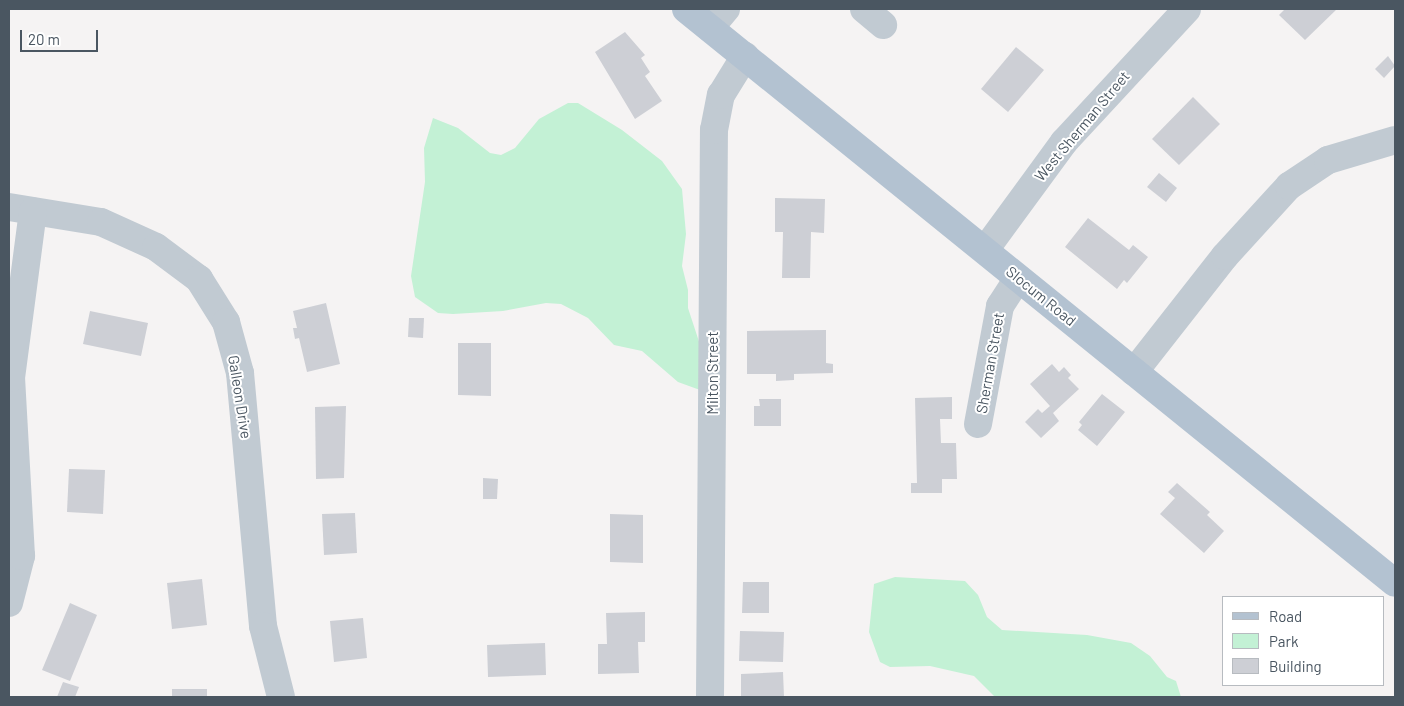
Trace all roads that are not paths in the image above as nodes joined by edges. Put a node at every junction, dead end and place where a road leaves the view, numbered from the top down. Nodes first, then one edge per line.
1 (686, 9) edge
2 (1187, 9) edge
3 (718, 18) edge
4 (745, 56) junction
5 (1395, 140) edge
6 (21, 209) edge
7 (985, 250) junction
8 (1018, 278) junction
9 (1134, 372) junction
10 (978, 424) dead end
11 (1395, 583) edge
12 (9, 603) edge
13 (281, 697) edge
14 (710, 697) edge

1 - 3 main road, Slocum Road
2 - 7 street, West Sherman Street
3 - 4 main road, Slocum Road
4 - 7 main road, Slocum Road
4 - 14 street, Milton Street
5 - 9 street
6 - 12 street
6 - 13 street, Galleon Drive
7 - 8 main road, Slocum Road
8 - 9 main road, Slocum Road
8 - 10 street, Sherman Street
9 - 11 main road, Slocum Road

